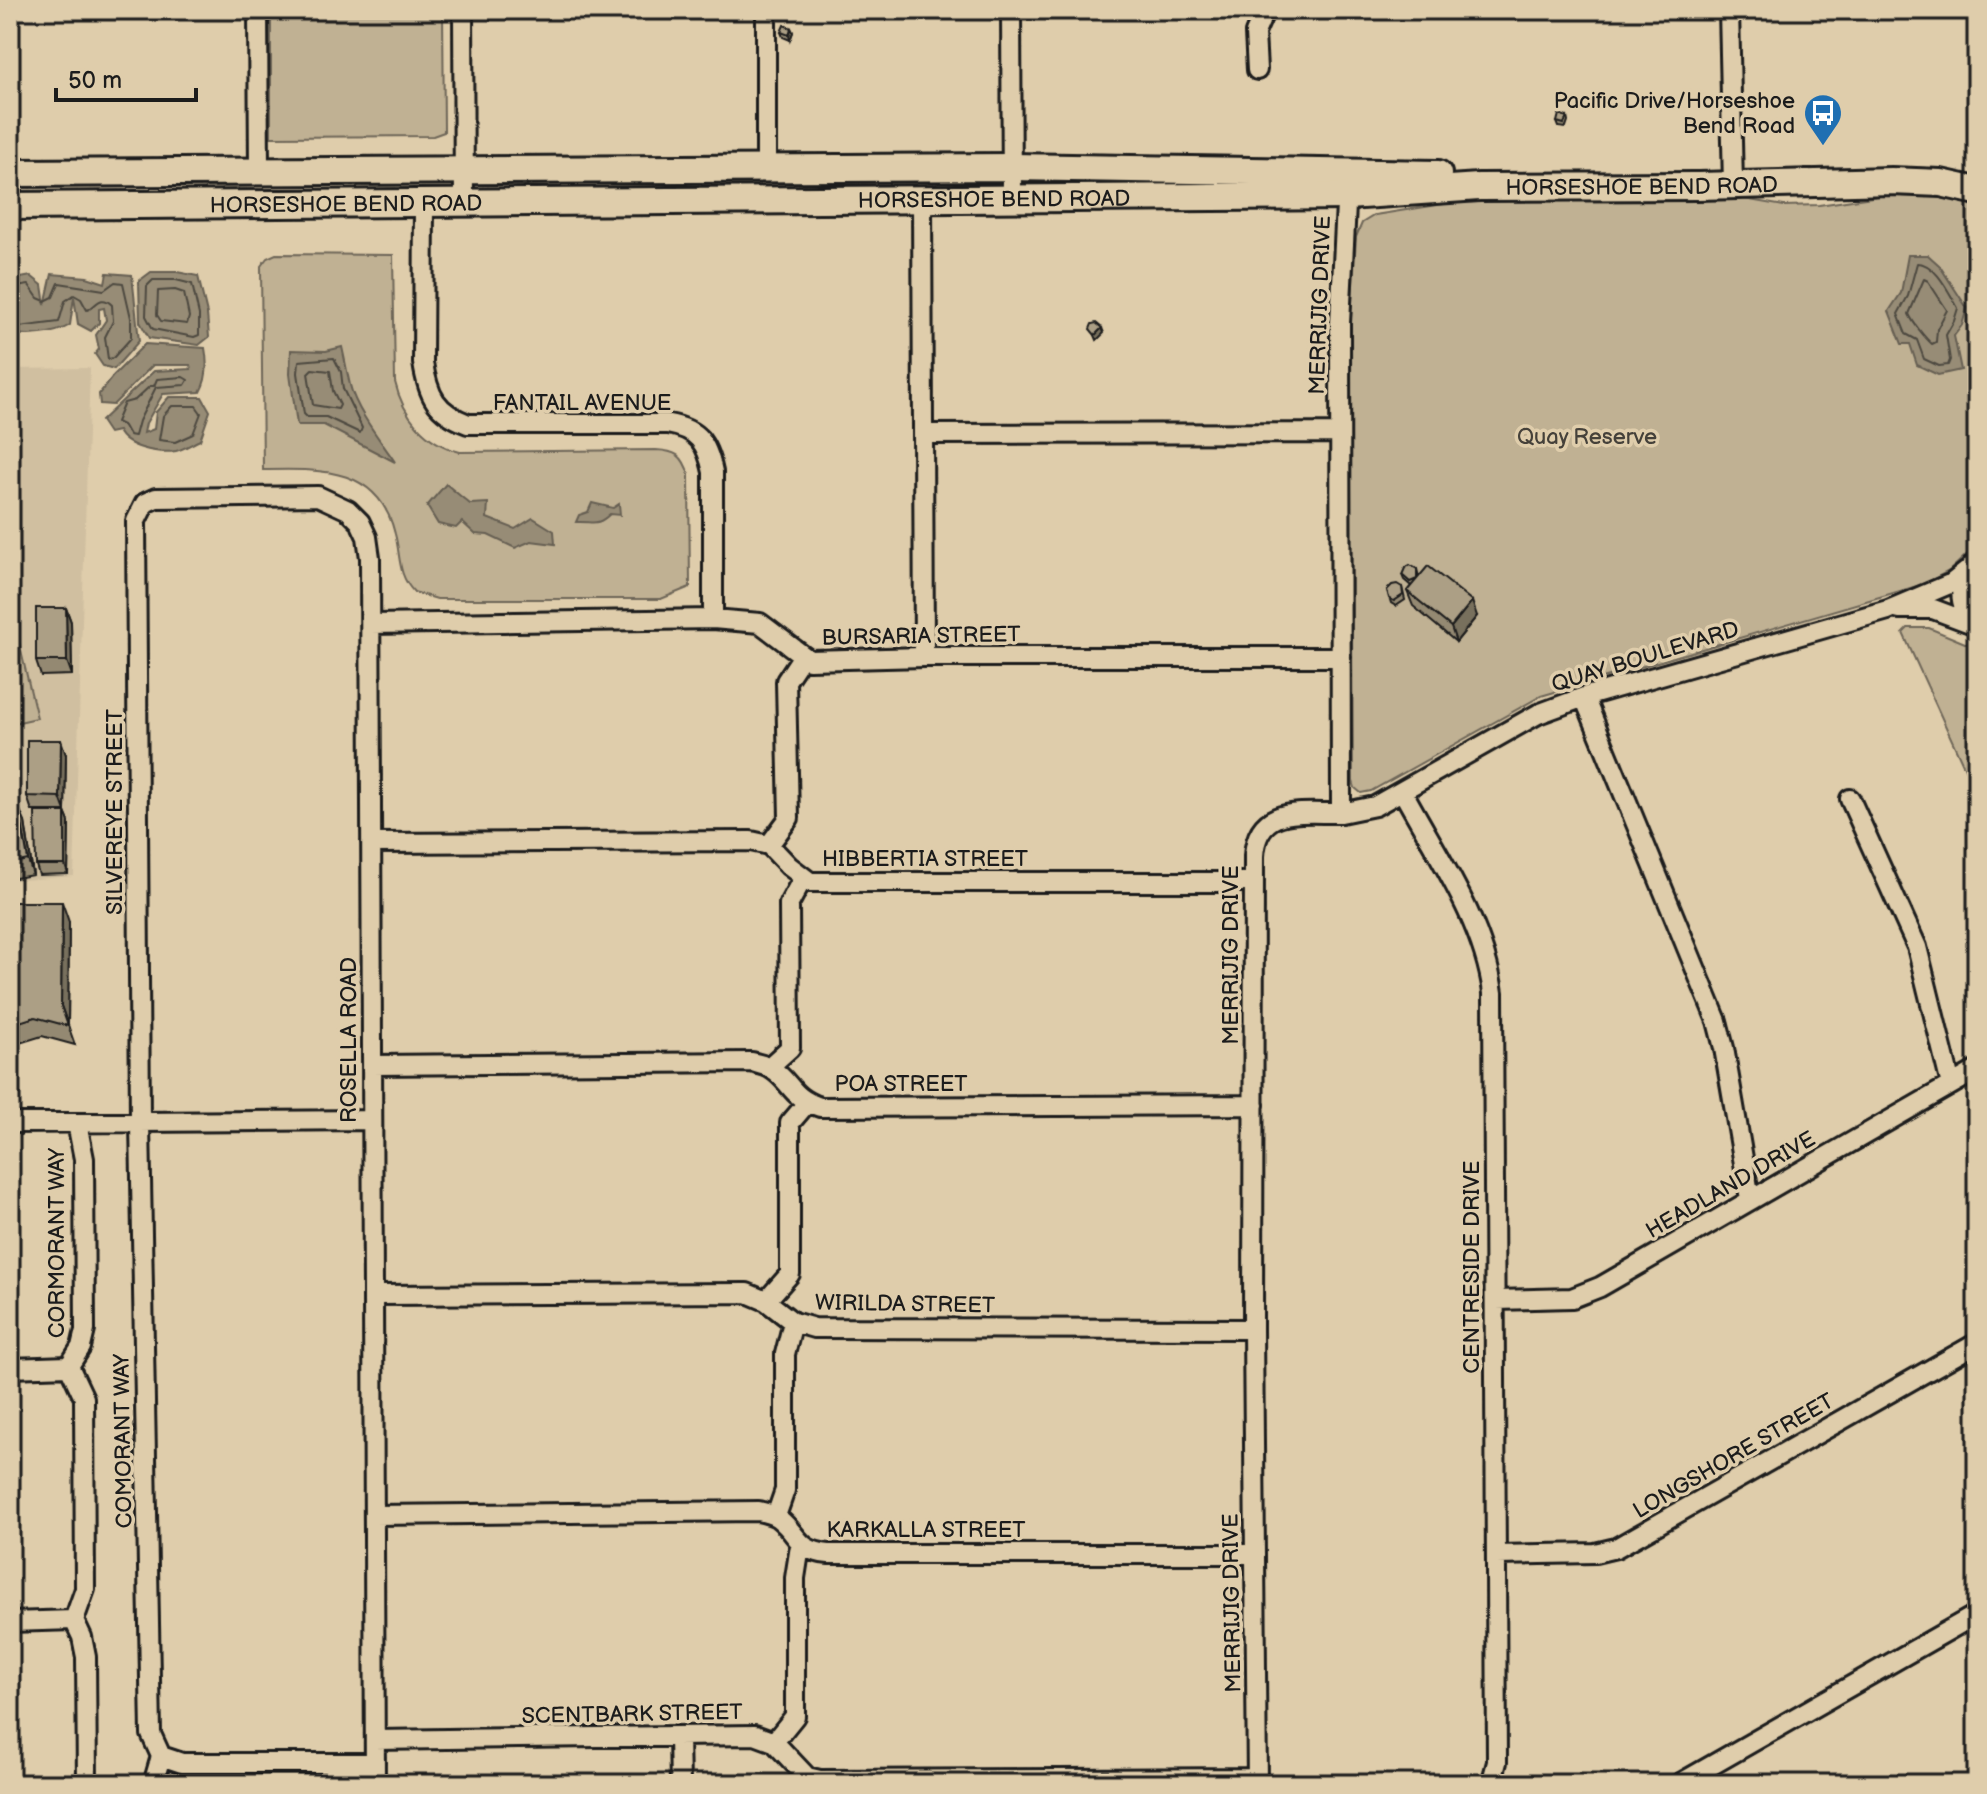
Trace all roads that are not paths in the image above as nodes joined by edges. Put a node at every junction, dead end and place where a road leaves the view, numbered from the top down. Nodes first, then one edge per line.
1 (258, 10) edge
2 (463, 10) edge
3 (766, 10) edge
4 (1011, 10) edge
5 (1265, 10) edge
6 (1729, 10) edge
7 (1257, 70) dead end
8 (1012, 167) junction
9 (464, 169) junction
10 (766, 169) junction
11 (1977, 169) edge
12 (259, 171) junction
13 (10, 173) edge
14 (1733, 177) junction
15 (1348, 184) junction
16 (1977, 191) edge
17 (1012, 198) junction
18 (922, 199) junction
19 (464, 203) junction
20 (424, 205) junction
21 (10, 206) edge
22 (1339, 433) junction
23 (924, 434) junction
24 (145, 503) joint
25 (1972, 566) edge
26 (1888, 610) junction
27 (713, 619) junction
28 (371, 624) junction
29 (1975, 625) edge
30 (802, 657) junction
31 (924, 657) junction
32 (1341, 657) junction
33 (1584, 697) junction
34 (1403, 792) junction
35 (1850, 799) dead end
36 (1341, 813) junction
37 (371, 843) junction
38 (769, 845) junction
39 (803, 878) junction
40 (1254, 882) junction
41 (372, 1065) junction
42 (769, 1067) junction
43 (1977, 1070) edge
44 (1951, 1085) junction
45 (807, 1103) junction
46 (1254, 1105) junction
47 (372, 1120) junction
48 (10, 1123) edge
49 (77, 1123) junction
50 (140, 1123) junction
51 (1750, 1199) junction
52 (375, 1295) junction
53 (1496, 1300) junction
54 (766, 1301) junction
55 (793, 1322) junction
56 (1253, 1329) junction
57 (1977, 1343) edge
58 (69, 1366) junction
59 (10, 1368) edge
60 (374, 1515) junction
61 (776, 1516) junction
62 (800, 1546) junction
63 (1255, 1554) junction
64 (1496, 1555) junction
65 (1977, 1614) edge
66 (74, 1620) junction
67 (10, 1622) edge
68 (679, 1737) junction
69 (375, 1740) junction
70 (774, 1742) junction
71 (161, 1756) junction
72 (1497, 1762) junction
73 (375, 1763) junction
74 (806, 1780) edge
75 (1257, 1781) edge
76 (87, 1784) edge
77 (153, 1784) edge
78 (375, 1784) edge
79 (680, 1784) edge
80 (1491, 1784) edge
81 (1502, 1784) edge
82 (1679, 1784) edge

1 - 12 street
2 - 9 street
3 - 10 street
4 - 8 street
5 - 7 street
6 - 14 street
8 - 10 street, HORSESHOE BEND ROAD
8 - 15 street, HORSESHOE BEND ROAD
8 - 17 street
9 - 10 street, HORSESHOE BEND ROAD
9 - 12 street, HORSESHOE BEND ROAD
9 - 19 street
11 - 14 street, HORSESHOE BEND ROAD
12 - 13 street, HORSESHOE BEND ROAD
14 - 15 street, HORSESHOE BEND ROAD
14 - 16 street, HORSESHOE BEND ROAD
15 - 17 street, HORSESHOE BEND ROAD
15 - 22 street, MERRIJIG DRIVE
17 - 18 street, HORSESHOE BEND ROAD
18 - 19 street, HORSESHOE BEND ROAD
18 - 23 street
19 - 20 street, HORSESHOE BEND ROAD
20 - 21 street, HORSESHOE BEND ROAD
20 - 27 street, FANTAIL AVENUE
22 - 23 street
22 - 32 street, MERRIJIG DRIVE
23 - 31 street
24 - 28 street, ROSELLA ROAD
24 - 50 street, SILVEREYE STREET
25 - 26 street, QUAY BOULEVARD
25 - 29 street, QUAY BOULEVARD
26 - 29 street, QUAY BOULEVARD
26 - 33 street, QUAY BOULEVARD
27 - 28 street, BURSARIA STREET
27 - 30 street, BURSARIA STREET
28 - 37 street, ROSELLA ROAD
30 - 31 street, BURSARIA STREET
30 - 38 street
31 - 32 street, BURSARIA STREET
32 - 36 street, MERRIJIG DRIVE
33 - 34 street, QUAY BOULEVARD
33 - 51 street
34 - 36 street, QUAY BOULEVARD
34 - 53 street, CENTRESIDE DRIVE
35 - 44 street
36 - 40 street, MERRIJIG DRIVE
37 - 38 street
37 - 41 street, ROSELLA ROAD
38 - 39 street, HIBBERTIA STREET
39 - 40 street, HIBBERTIA STREET
39 - 42 street
40 - 46 street, MERRIJIG DRIVE
41 - 42 street
41 - 47 street, ROSELLA ROAD
42 - 45 street, POA STREET
43 - 44 street, HEADLAND DRIVE
44 - 51 street, HEADLAND DRIVE
45 - 46 street, POA STREET
45 - 54 street
46 - 56 street, MERRIJIG DRIVE
47 - 50 street
47 - 52 street, ROSELLA ROAD
48 - 49 street
49 - 50 street
49 - 58 street, CORMORANT WAY
50 - 71 street, COMORANT WAY
51 - 53 street, HEADLAND DRIVE
52 - 54 street, WIRILDA STREET
52 - 60 street, ROSELLA ROAD
53 - 64 street, CENTRESIDE DRIVE
54 - 55 street, WIRILDA STREET
55 - 56 street, WIRILDA STREET
55 - 61 street
56 - 63 street, MERRIJIG DRIVE
57 - 64 street, LONGSHORE STREET
58 - 59 street
58 - 66 street, CORMORANT WAY
60 - 61 street
60 - 69 street, ROSELLA ROAD
61 - 62 street, KARKALLA STREET
62 - 63 street, KARKALLA STREET
62 - 70 street
63 - 75 street, MERRIJIG DRIVE
64 - 72 street, CENTRESIDE DRIVE
65 - 82 street
66 - 67 street
66 - 76 street
68 - 69 street, SCENTBARK STREET
68 - 70 street, SCENTBARK STREET
68 - 79 street
69 - 73 street, ROSELLA ROAD
70 - 74 street
71 - 73 street
71 - 77 street
72 - 80 street, CENTRESIDE DRIVE
72 - 81 street, CENTRESIDE DRIVE
73 - 78 street, ROSELLA ROAD
74 - 75 street

